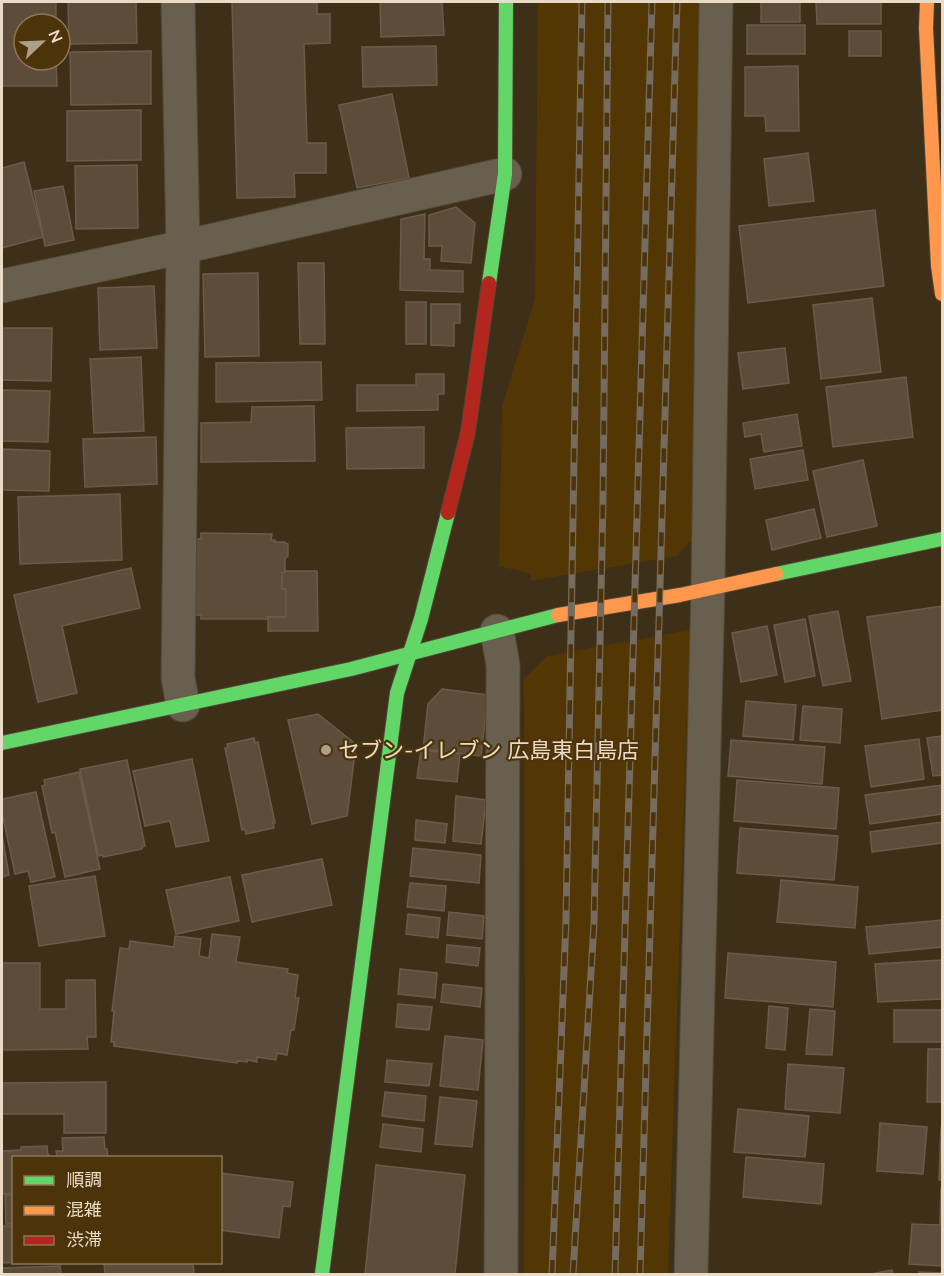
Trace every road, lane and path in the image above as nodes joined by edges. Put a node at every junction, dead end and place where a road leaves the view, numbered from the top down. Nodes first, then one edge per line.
1 (178, 2) edge
2 (506, 2) edge
3 (716, 2) edge
4 (927, 2) edge
5 (505, 174) junction
6 (183, 247) junction
7 (941, 275) edge
8 (2, 286) edge
9 (942, 539) edge
10 (708, 588) junction
11 (496, 631) junction
12 (409, 654) junction
13 (183, 705) junction
14 (2, 743) edge
15 (322, 1275) edge
16 (501, 1275) edge
17 (692, 1275) edge

1 - 6 street
2 - 5 street
3 - 10 street
4 - 7 street
5 - 6 street
5 - 12 street
6 - 8 street
6 - 13 street
9 - 10 street
10 - 11 street
10 - 17 street
11 - 12 street
11 - 16 street
12 - 13 street
12 - 15 street
13 - 14 street

